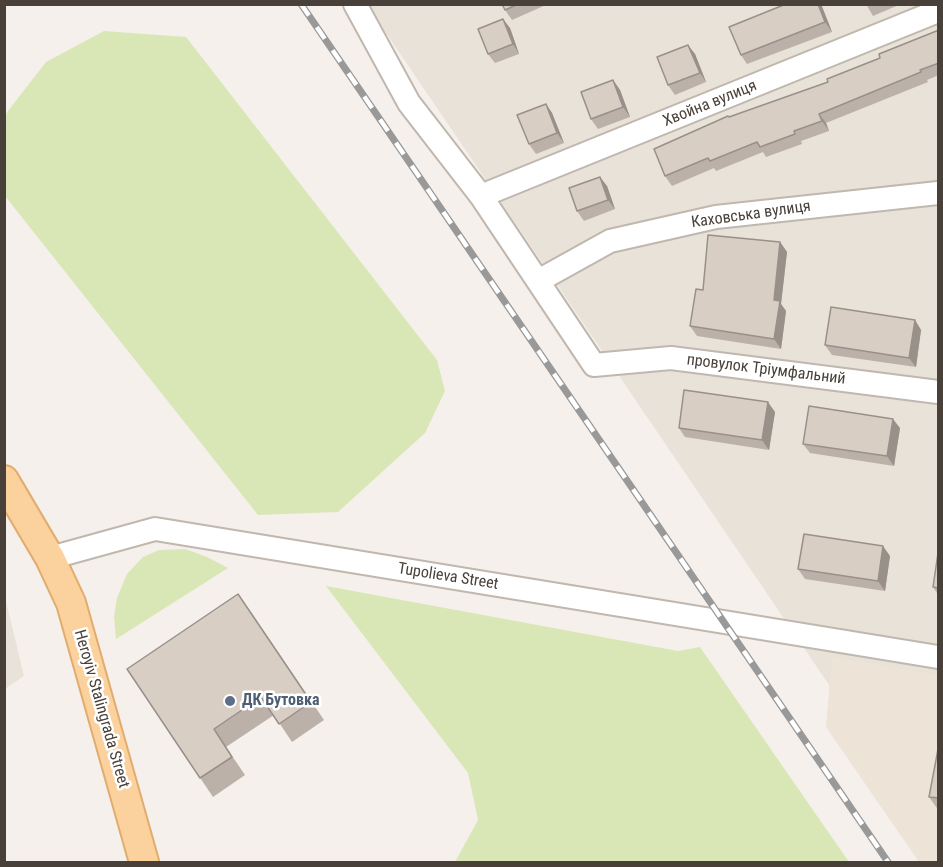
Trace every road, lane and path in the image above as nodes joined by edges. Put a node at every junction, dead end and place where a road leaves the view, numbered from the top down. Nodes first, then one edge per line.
1 (355, 4) edge
2 (939, 11) edge
3 (939, 193) edge
4 (481, 196) junction
5 (538, 281) junction
6 (939, 392) edge
7 (4, 480) edge
8 (50, 558) junction
9 (939, 657) edge
10 (144, 862) edge

1 - 4 street
2 - 4 street, Хвойна вулиця
3 - 5 street, Каховська вулиця
4 - 5 street
5 - 6 street, провулок Тріумфальний
7 - 8 main road
8 - 9 street, Tupolieva Street
8 - 10 main road, Heroyiv Stalingrada Street

